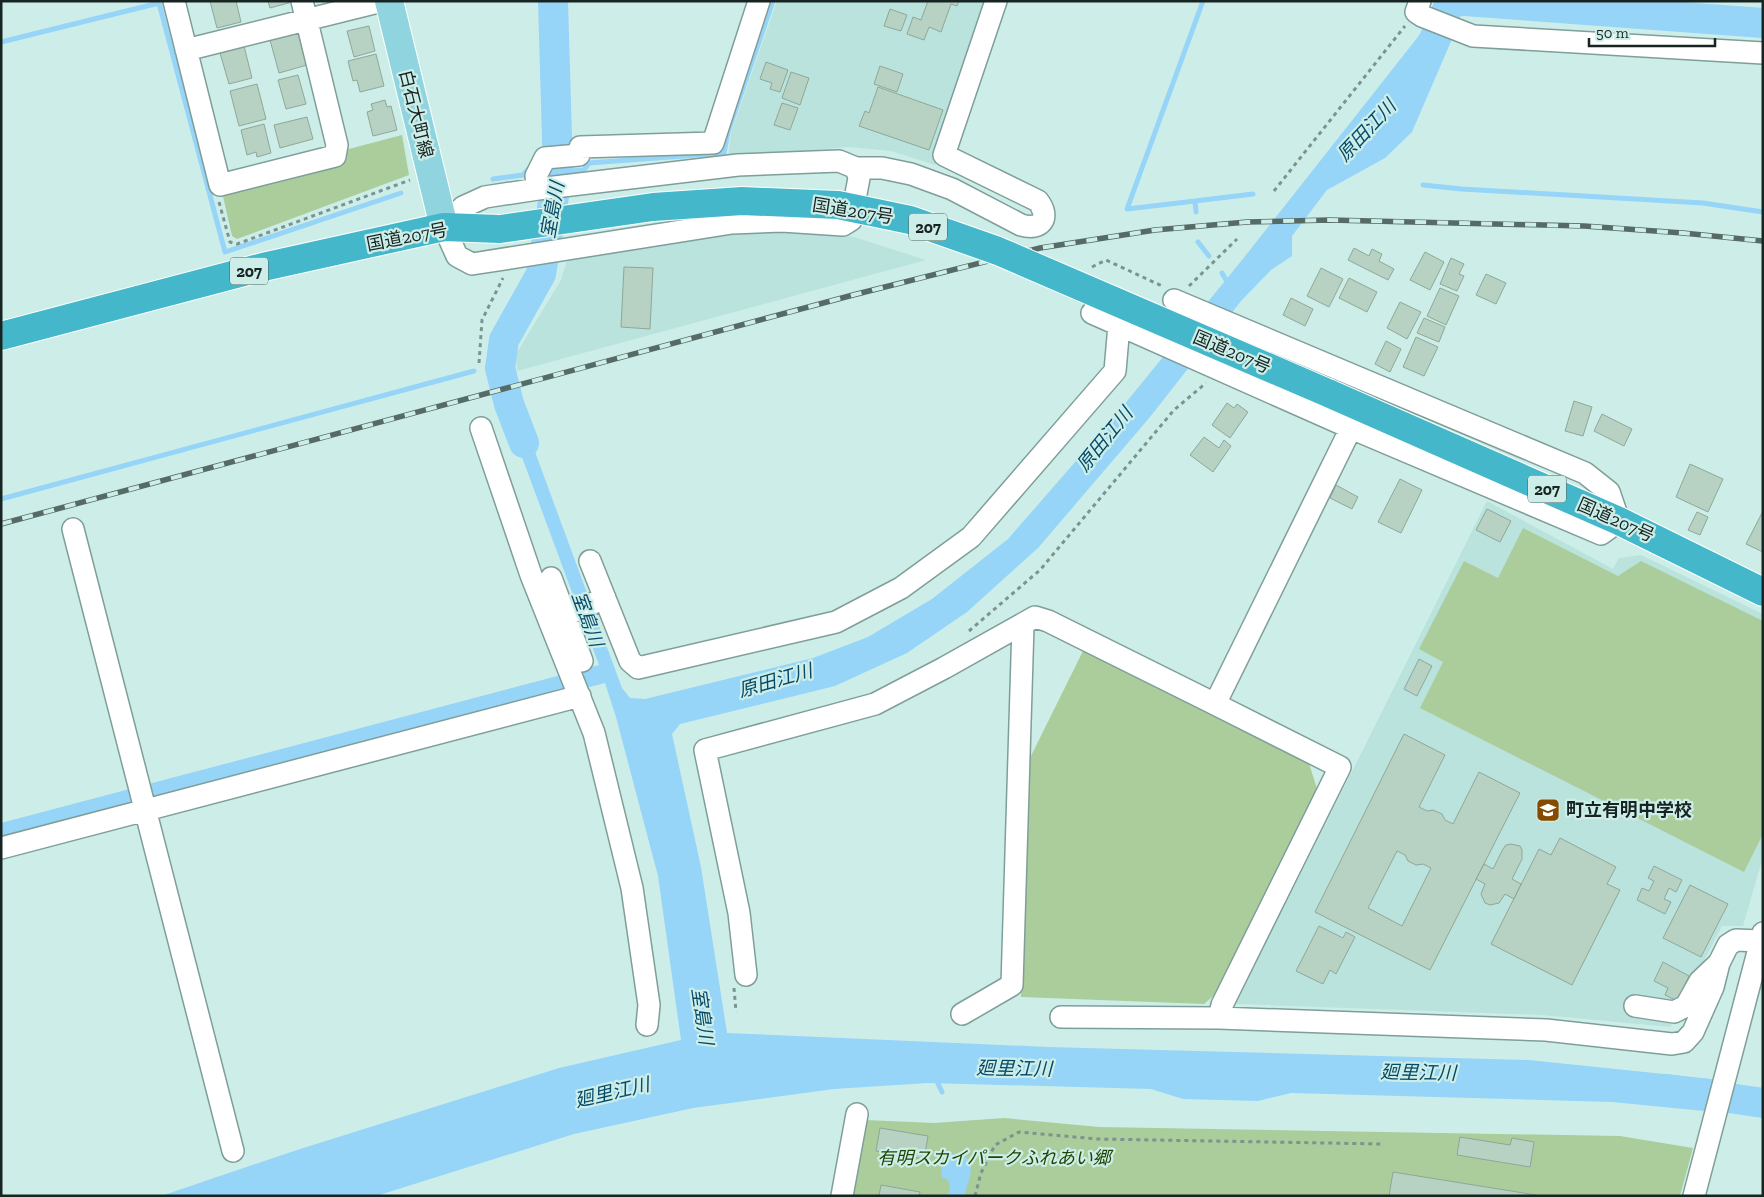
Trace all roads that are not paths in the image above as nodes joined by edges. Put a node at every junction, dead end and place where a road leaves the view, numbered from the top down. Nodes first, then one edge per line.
1 (174, 1) edge
2 (382, 1) edge
3 (388, 1) edge
4 (759, 1) edge
5 (996, 1) edge
6 (1419, 10) edge
7 (304, 11) edge
8 (186, 50) junction
9 (1763, 54) edge
10 (856, 168) junction
11 (538, 189) junction
12 (444, 227) junction
13 (1168, 293) road end
14 (1092, 313) dead end
15 (1119, 324) junction
16 (2, 333) edge
17 (481, 428) dead end
18 (1351, 428) junction
19 (1619, 521) junction
20 (73, 529) dead end
21 (590, 561) dead end
22 (551, 578) dead end
23 (1762, 591) edge
24 (605, 598) junction
25 (564, 616) junction
26 (1022, 625) junction
27 (576, 667) junction
28 (586, 693) junction
29 (1215, 704) junction
30 (145, 810) junction
31 (1, 848) edge
32 (1762, 937) edge
33 (1719, 963) junction
34 (746, 975) dead end
35 (1635, 1006) dead end
36 (962, 1014) dead end
37 (1061, 1017) dead end
38 (1219, 1018) junction
39 (647, 1025) dead end
40 (856, 1114) dead end
41 (233, 1151) dead end
42 (842, 1196) edge
43 (1694, 1196) edge

1 - 8 street
2 - 7 street
3 - 12 main road, 白石大町線
4 - 11 street
5 - 10 street
6 - 9 street
7 - 8 street
7 - 8 street
10 - 11 street
10 - 12 street
11 - 12 street
12 - 16 highway, 国道207号 / 207
12 - 19 highway, 国道207号 / 207, bridge
13 - 19 street
14 - 15 street
15 - 18 street
15 - 24 street
17 - 27 street
18 - 19 street
18 - 29 street
19 - 23 highway, 国道207号 / 207
20 - 30 street
21 - 24 street
22 - 25 street
24 - 25 street
25 - 27 street
26 - 29 street
26 - 34 street
26 - 36 street
27 - 28 street
28 - 30 street
28 - 39 street
29 - 38 street
30 - 31 street
30 - 41 street
32 - 33 street
32 - 43 street
33 - 35 street
33 - 38 street
37 - 38 street
40 - 42 street

